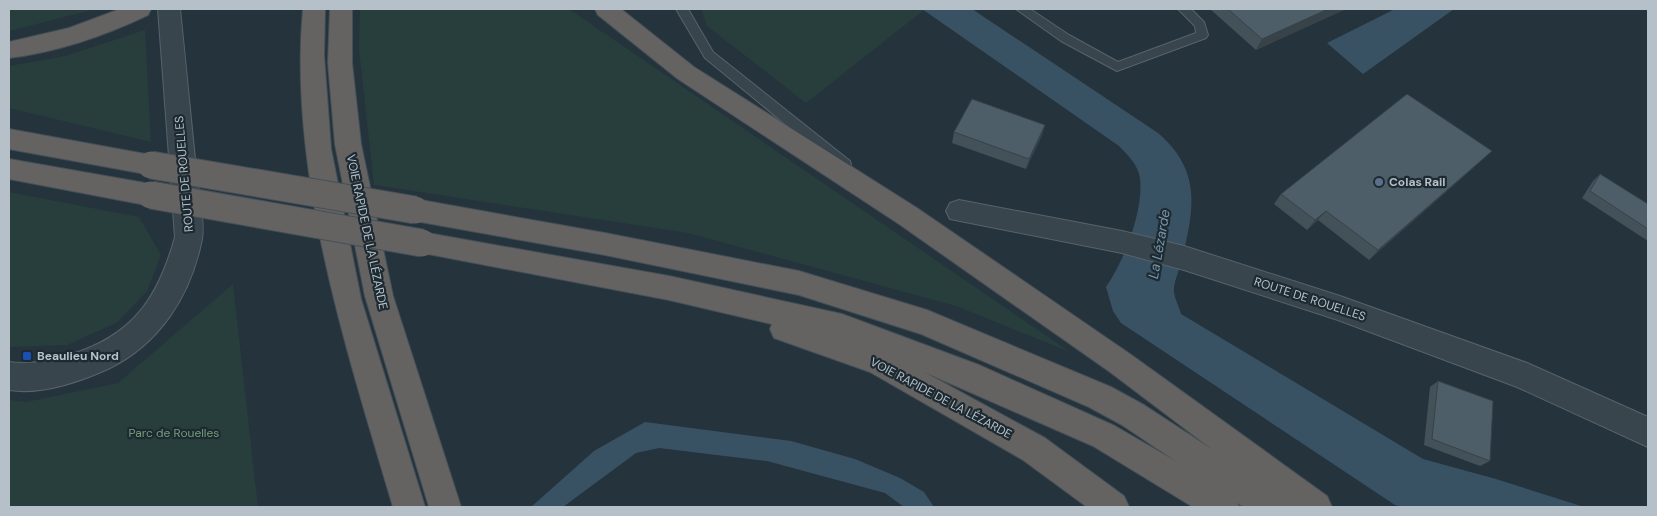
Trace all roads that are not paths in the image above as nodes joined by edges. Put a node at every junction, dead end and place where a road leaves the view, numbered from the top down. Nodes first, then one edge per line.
1 (169, 9) edge
2 (314, 9) edge
3 (341, 9) edge
4 (606, 9) edge
5 (682, 9) edge
6 (1022, 9) edge
7 (1184, 9) edge
8 (134, 12) edge
9 (9, 50) edge
10 (9, 139) edge
11 (9, 170) edge
12 (959, 211) dead end
13 (908, 216) junction
14 (669, 288) junction
15 (9, 376) edge
16 (1648, 432) edge
17 (409, 507) edge
18 (445, 507) edge
19 (1113, 507) edge
20 (1223, 507) edge
21 (1272, 507) edge
22 (1316, 507) edge

1 - 15 street, ROUTE DE ROUELLES
2 - 17 highway
3 - 18 highway, VOIE RAPIDE DE LA LÉZARDE
4 - 13 highway
5 - 13 lane
6 - 7 lane
8 - 9 highway
10 - 21 highway, bridge
11 - 14 highway, bridge
12 - 16 street, ROUTE DE ROUELLES
13 - 22 highway
14 - 19 highway, VOIE RAPIDE DE LA LÉZARDE
14 - 20 highway

